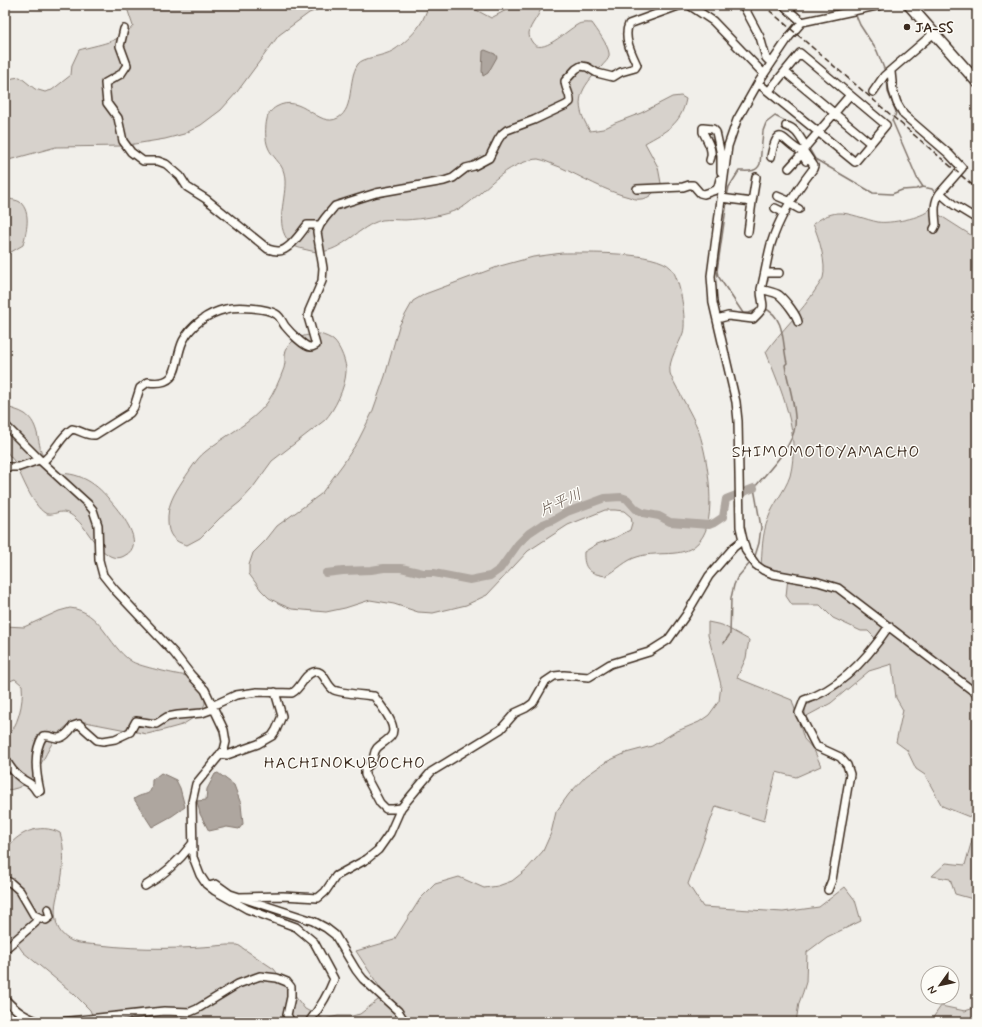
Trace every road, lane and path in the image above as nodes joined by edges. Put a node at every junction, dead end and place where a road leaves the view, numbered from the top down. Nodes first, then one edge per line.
1 (681, 5) edge
2 (689, 5) edge
3 (743, 5) edge
4 (783, 5) edge
5 (881, 5) edge
6 (909, 5) edge
7 (802, 22) junction
8 (124, 29) dead end
9 (934, 33) junction
10 (771, 63) junction
11 (785, 72) junction
12 (891, 72) junction
13 (764, 74) junction
14 (977, 82) edge
15 (758, 83) junction
16 (769, 91) junction
17 (873, 92) dead end
18 (850, 95) junction
19 (835, 114) junction
20 (786, 126) dead end
21 (819, 132) junction
22 (870, 143) junction
23 (806, 147) junction
24 (771, 157) dead end
25 (710, 160) dead end
26 (789, 168) dead end
27 (813, 168) junction
28 (723, 173) junction
29 (756, 178) dead end
30 (638, 189) dead end
31 (939, 195) junction
32 (777, 196) dead end
33 (725, 199) junction
34 (752, 202) junction
35 (790, 203) junction
36 (775, 208) dead end
37 (799, 209) dead end
38 (785, 213) junction
39 (977, 219) edge
40 (320, 226) junction
41 (934, 229) dead end
42 (748, 232) dead end
43 (765, 273) junction
44 (779, 273) dead end
45 (761, 289) junction
46 (717, 319) junction
47 (798, 322) dead end
48 (5, 425) edge
49 (40, 461) junction
50 (5, 467) edge
51 (743, 540) junction
52 (889, 626) junction
53 (275, 692) junction
54 (977, 694) edge
55 (213, 709) junction
56 (220, 754) junction
57 (5, 758) edge
58 (401, 808) junction
59 (192, 844) junction
60 (5, 880) edge
61 (145, 886) dead end
62 (209, 886) junction
63 (828, 890) dead end
64 (239, 897) junction
65 (48, 909) dead end
66 (38, 917) junction
67 (5, 948) edge
68 (5, 998) edge
69 (40, 1022) edge
70 (60, 1022) edge
71 (291, 1022) edge
72 (309, 1022) edge
73 (405, 1022) edge

1 - 40 street
2 - 13 street
3 - 10 street
4 - 7 street
5 - 7 street
6 - 9 highway
7 - 10 street
8 - 40 street
9 - 12 street
9 - 14 highway
10 - 13 street
11 - 16 street
11 - 18 street
11 - 19 street
12 - 17 street
12 - 31 street
13 - 15 street
15 - 16 street
15 - 28 street
16 - 21 street
18 - 19 street
18 - 22 street
19 - 21 street
19 - 22 street
20 - 23 street
21 - 22 street
21 - 23 street
23 - 24 street
23 - 27 street
25 - 28 street
26 - 27 street
27 - 35 street
28 - 30 street
28 - 33 street
29 - 34 street
31 - 39 street
31 - 41 street
32 - 35 street
33 - 34 street
33 - 46 street
34 - 42 street
35 - 37 street
35 - 38 street
36 - 38 street
38 - 43 street
40 - 49 street
43 - 44 street
43 - 45 street
45 - 46 street
45 - 47 street
46 - 51 street
48 - 49 street
49 - 50 street
49 - 55 street
51 - 52 street
51 - 58 street
52 - 54 street
52 - 63 street
53 - 55 street
53 - 56 street
53 - 58 street
55 - 56 street
55 - 57 street
56 - 59 street
58 - 64 street
59 - 61 street
59 - 62 street
60 - 66 street
62 - 64 street
62 - 72 street
64 - 73 street
65 - 66 street
66 - 67 street
68 - 69 street
70 - 71 street

